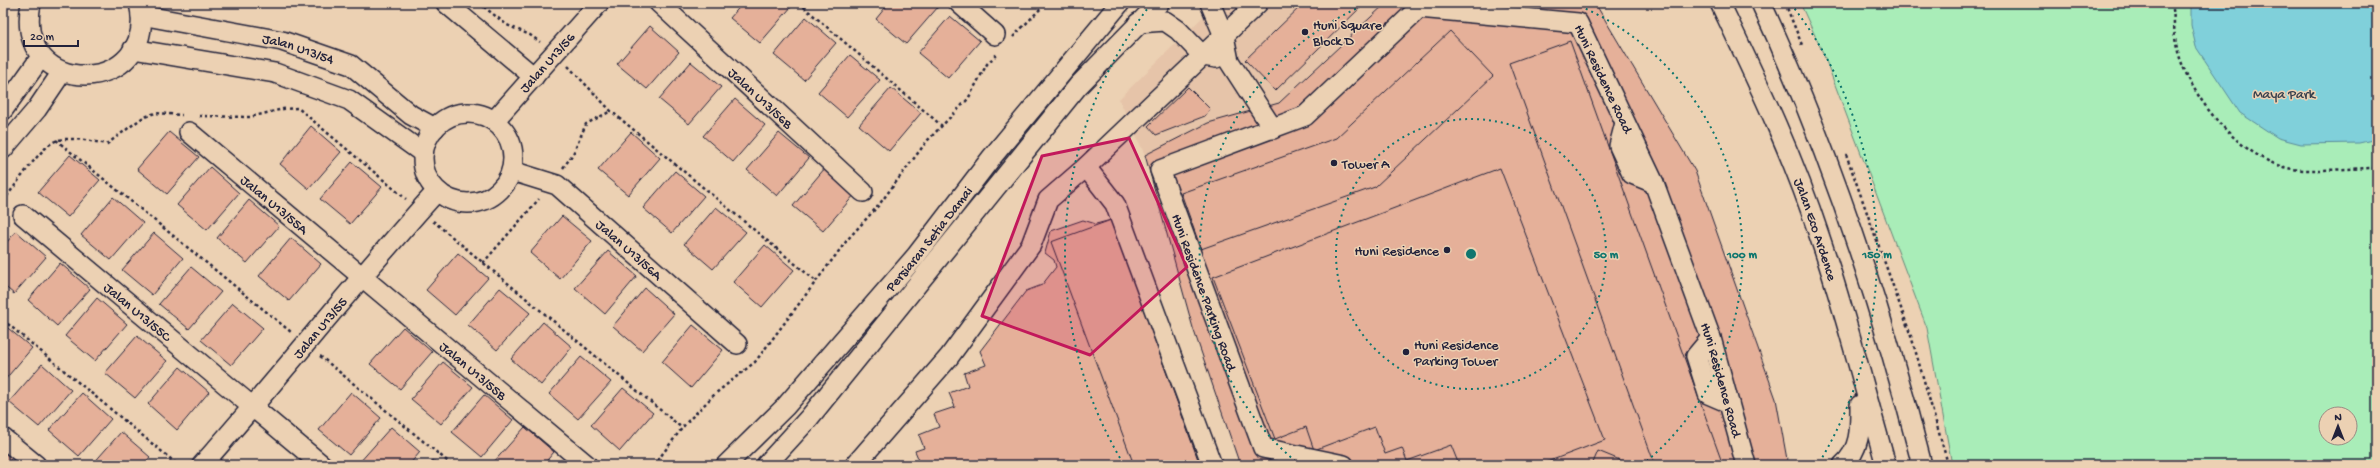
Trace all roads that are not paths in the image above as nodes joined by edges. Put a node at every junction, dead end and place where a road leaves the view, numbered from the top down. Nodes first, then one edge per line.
1 (31, 3) edge
2 (446, 3) edge
3 (599, 3) edge
4 (659, 3) edge
5 (959, 3) edge
6 (1120, 3) edge
7 (1159, 3) edge
8 (1210, 3) edge
9 (1258, 3) edge
10 (1720, 3) edge
11 (1761, 3) edge
12 (140, 9) edge
13 (1138, 23) junction
14 (1224, 36) junction
15 (1000, 44) road end
16 (133, 49) junction
17 (1203, 56) junction
18 (41, 57) junction
19 (1229, 61) junction
20 (62, 72) junction
21 (534, 77) junction
22 (3, 110) edge
23 (190, 121) road end
24 (494, 121) junction
25 (435, 128) junction
26 (1273, 128) junction
27 (3, 149) edge
28 (423, 153) junction
29 (1086, 168) junction
30 (512, 171) junction
31 (437, 190) junction
32 (863, 192) dead end
33 (23, 215) dead end
34 (1824, 250) junction
35 (360, 277) junction
36 (737, 344) dead end
37 (1860, 405) junction
38 (253, 407) junction
39 (3, 438) edge
40 (36, 465) edge
41 (202, 465) edge
42 (322, 465) edge
43 (587, 465) edge
44 (726, 465) edge
45 (766, 465) edge
46 (855, 465) edge
47 (1212, 465) edge
48 (1344, 465) edge
49 (1746, 465) edge
50 (1843, 465) edge
51 (1874, 465) edge
52 (1886, 465) edge
53 (1922, 465) edge

1 - 18 street
2 - 21 street
3 - 21 street, Jalan U13/56
4 - 32 street, Jalan U13/56B
5 - 15 street
6 - 44 street, Persiaran Setia Damai
7 - 13 street, Persiaran Setia Damai
8 - 14 street
9 - 14 street
10 - 34 street, Jalan Eco Ardence
11 - 53 street
12 - 16 street
12 - 25 street, Jalan U13/54
13 - 17 street
13 - 45 street, Persiaran Setia Damai
14 - 17 street
14 - 19 street
16 - 20 street
16 - 28 street
17 - 19 street
17 - 29 street
18 - 20 street
18 - 22 street
19 - 26 street
20 - 27 street
21 - 24 street, Jalan U13/56
23 - 35 street, Jalan U13/55A
24 - 25 street
24 - 30 street
25 - 28 street
26 - 48 street, Huni Residence Parking Road
26 - 49 street, Huni Residence Road
28 - 31 street
29 - 46 street
29 - 47 street
30 - 31 street
30 - 36 street, Jalan U13/56A
31 - 35 street, Jalan U13/55
33 - 38 street, Jalan U13/55C
34 - 37 street
34 - 52 street, Jalan Eco Ardence
35 - 38 street, Jalan U13/55
35 - 43 street, Jalan U13/55B
37 - 50 street
37 - 51 street
38 - 41 street, Jalan U13/55
38 - 42 street, Jalan U13/55C
39 - 40 street

